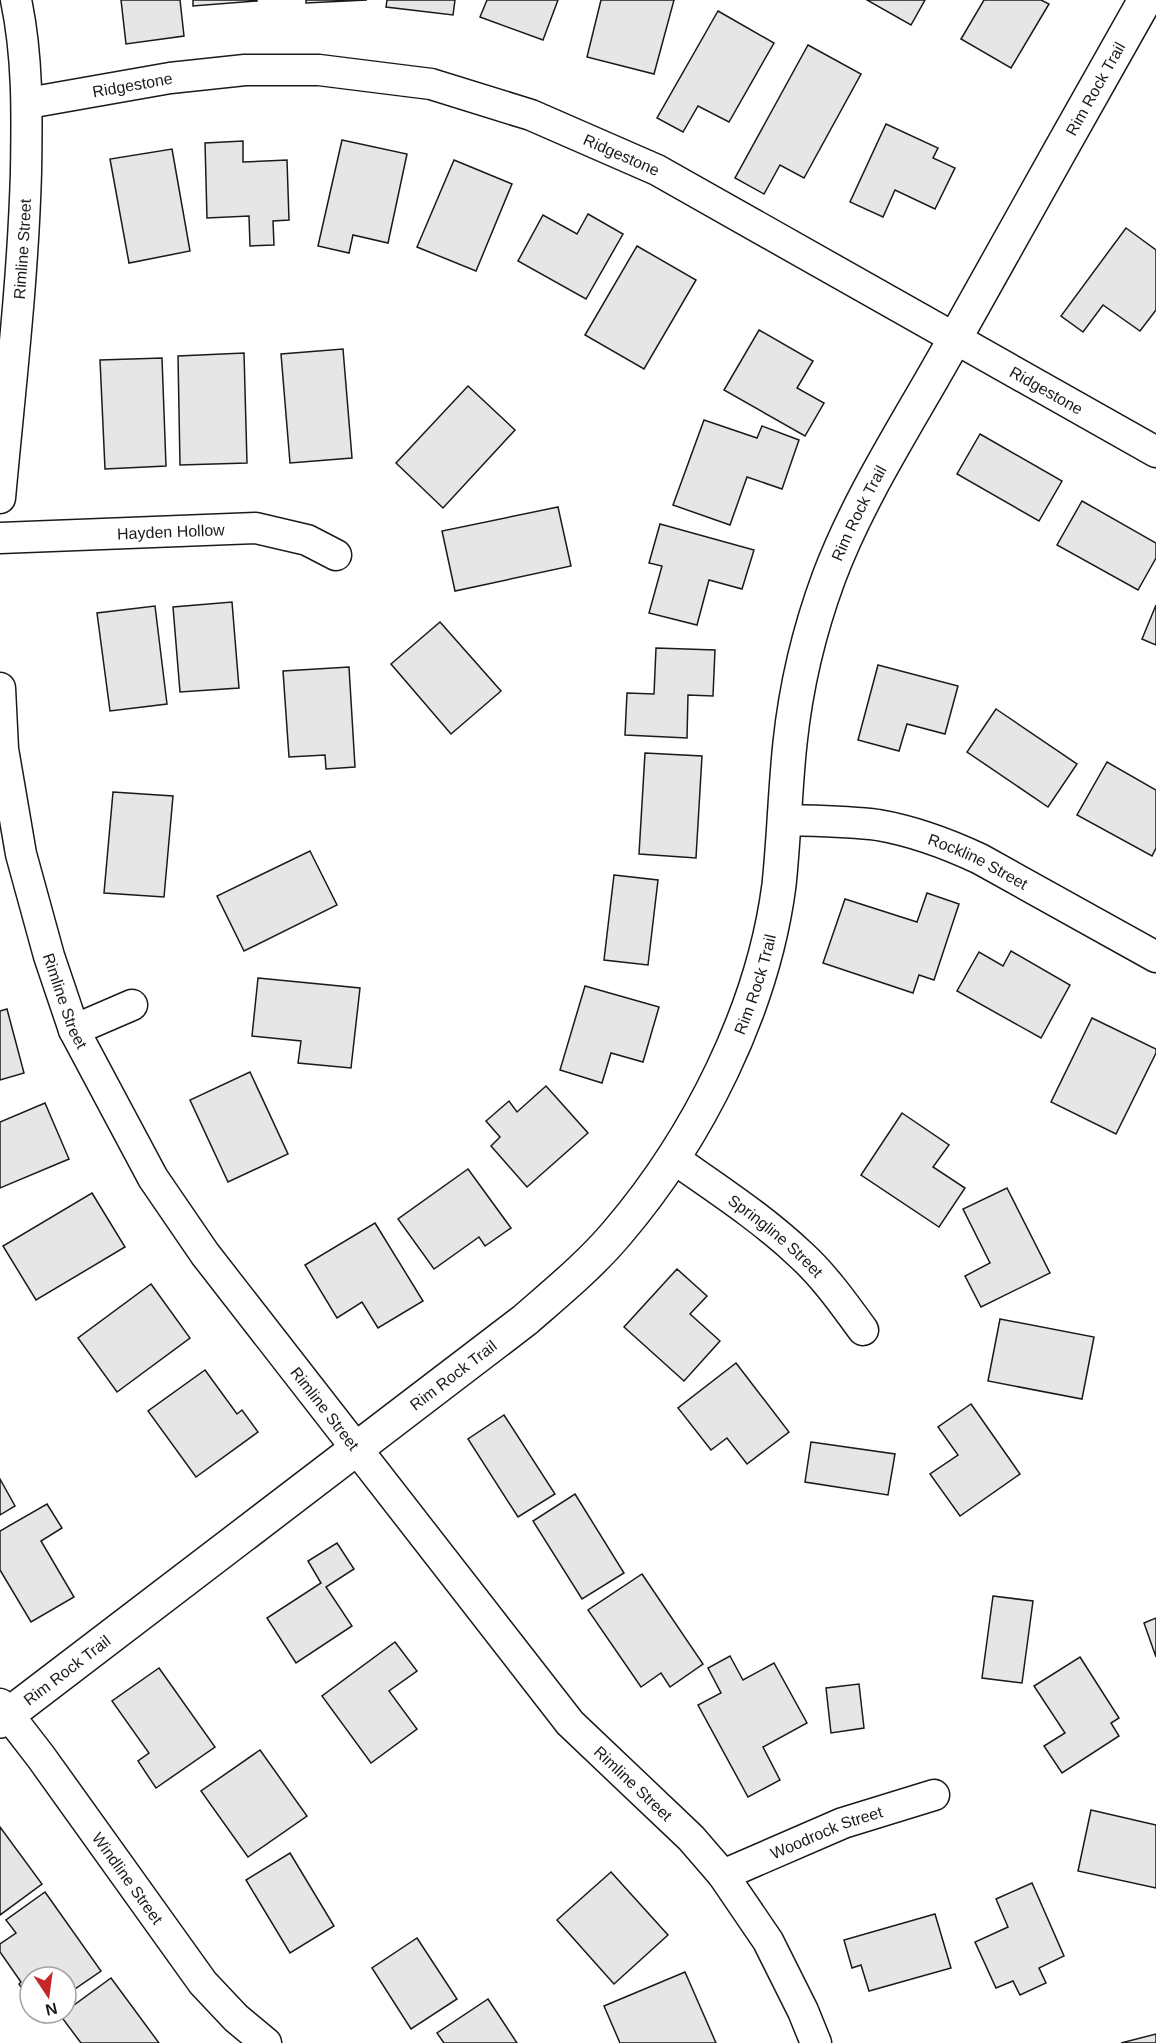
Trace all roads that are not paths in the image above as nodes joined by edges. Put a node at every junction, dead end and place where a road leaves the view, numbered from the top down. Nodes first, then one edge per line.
1 (16, 0) edge
2 (1145, 0) edge
3 (28, 103) junction
4 (955, 338) junction
5 (1156, 452) edge
6 (0, 498) edge
7 (0, 538) edge
8 (336, 555) dead end
9 (0, 688) edge
10 (784, 820) junction
11 (1156, 957) edge
12 (132, 1005) dead end
13 (74, 1030) junction
14 (672, 1158) junction
15 (863, 1330) dead end
16 (357, 1449) junction
17 (3, 1713) edge
18 (934, 1795) dead end
19 (723, 1875) junction
20 (266, 2043) edge
21 (816, 2043) edge

1 - 3 street, Rimline Street
2 - 4 street, Rim Rock Trail
3 - 4 street, Ridgestone
3 - 6 street, Rimline Street
4 - 5 street, Ridgestone
4 - 10 street, Rim Rock Trail
7 - 8 street, Hayden Hollow
9 - 13 street, Rimline Street
10 - 11 street, Rockline Street
10 - 14 street, Rim Rock Trail
12 - 13 street
13 - 16 street, Rimline Street
14 - 15 street, Springline Street
14 - 16 street, Rim Rock Trail
16 - 17 street, Rim Rock Trail
16 - 19 street, Rimline Street
17 - 20 street, Windline Street
18 - 19 street, Woodrock Street
19 - 21 street, Rimline Street

